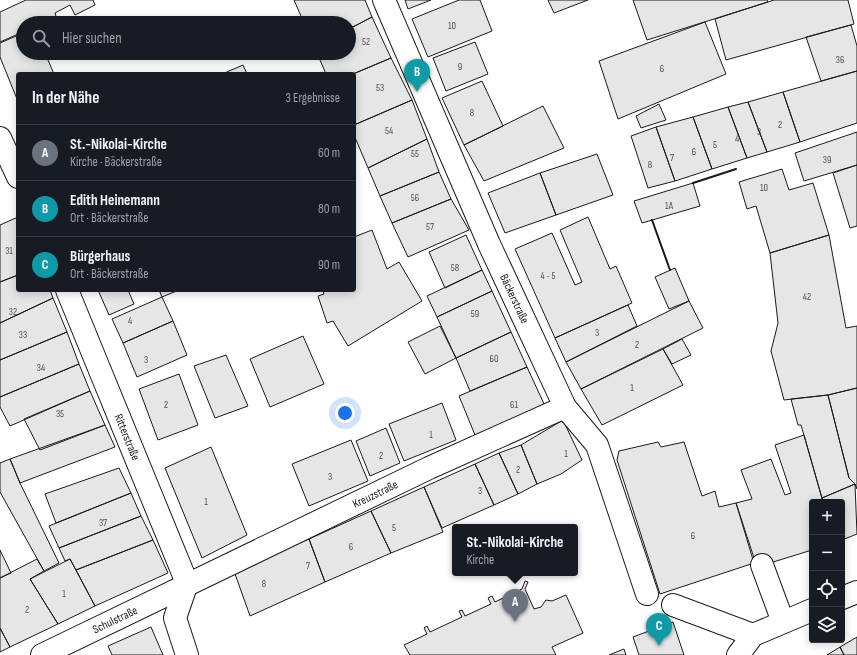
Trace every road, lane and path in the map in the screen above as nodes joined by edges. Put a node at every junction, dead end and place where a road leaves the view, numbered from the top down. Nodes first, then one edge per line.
1 (384, 0) edge
2 (0, 138) edge
3 (16, 173) edge
4 (68, 292) edge
5 (564, 407) junction
6 (762, 565) dead end
7 (188, 583) junction
8 (857, 592) edge
9 (647, 594) dead end
10 (845, 597) edge
11 (673, 605) dead end
12 (809, 611) edge
13 (783, 622) junction
14 (753, 635) junction
15 (42, 655) edge
16 (188, 655) edge
17 (738, 655) edge

1 - 5 street, Bäckerstraße
2 - 3 street
4 - 7 street, Ritterstraße
5 - 7 street, Kreuzstraße
5 - 9 street, Bäckerstraße
6 - 13 street
7 - 15 street, Schulstraße
7 - 16 street
8 - 10 street
11 - 14 street
12 - 13 street
13 - 14 street
14 - 17 street

